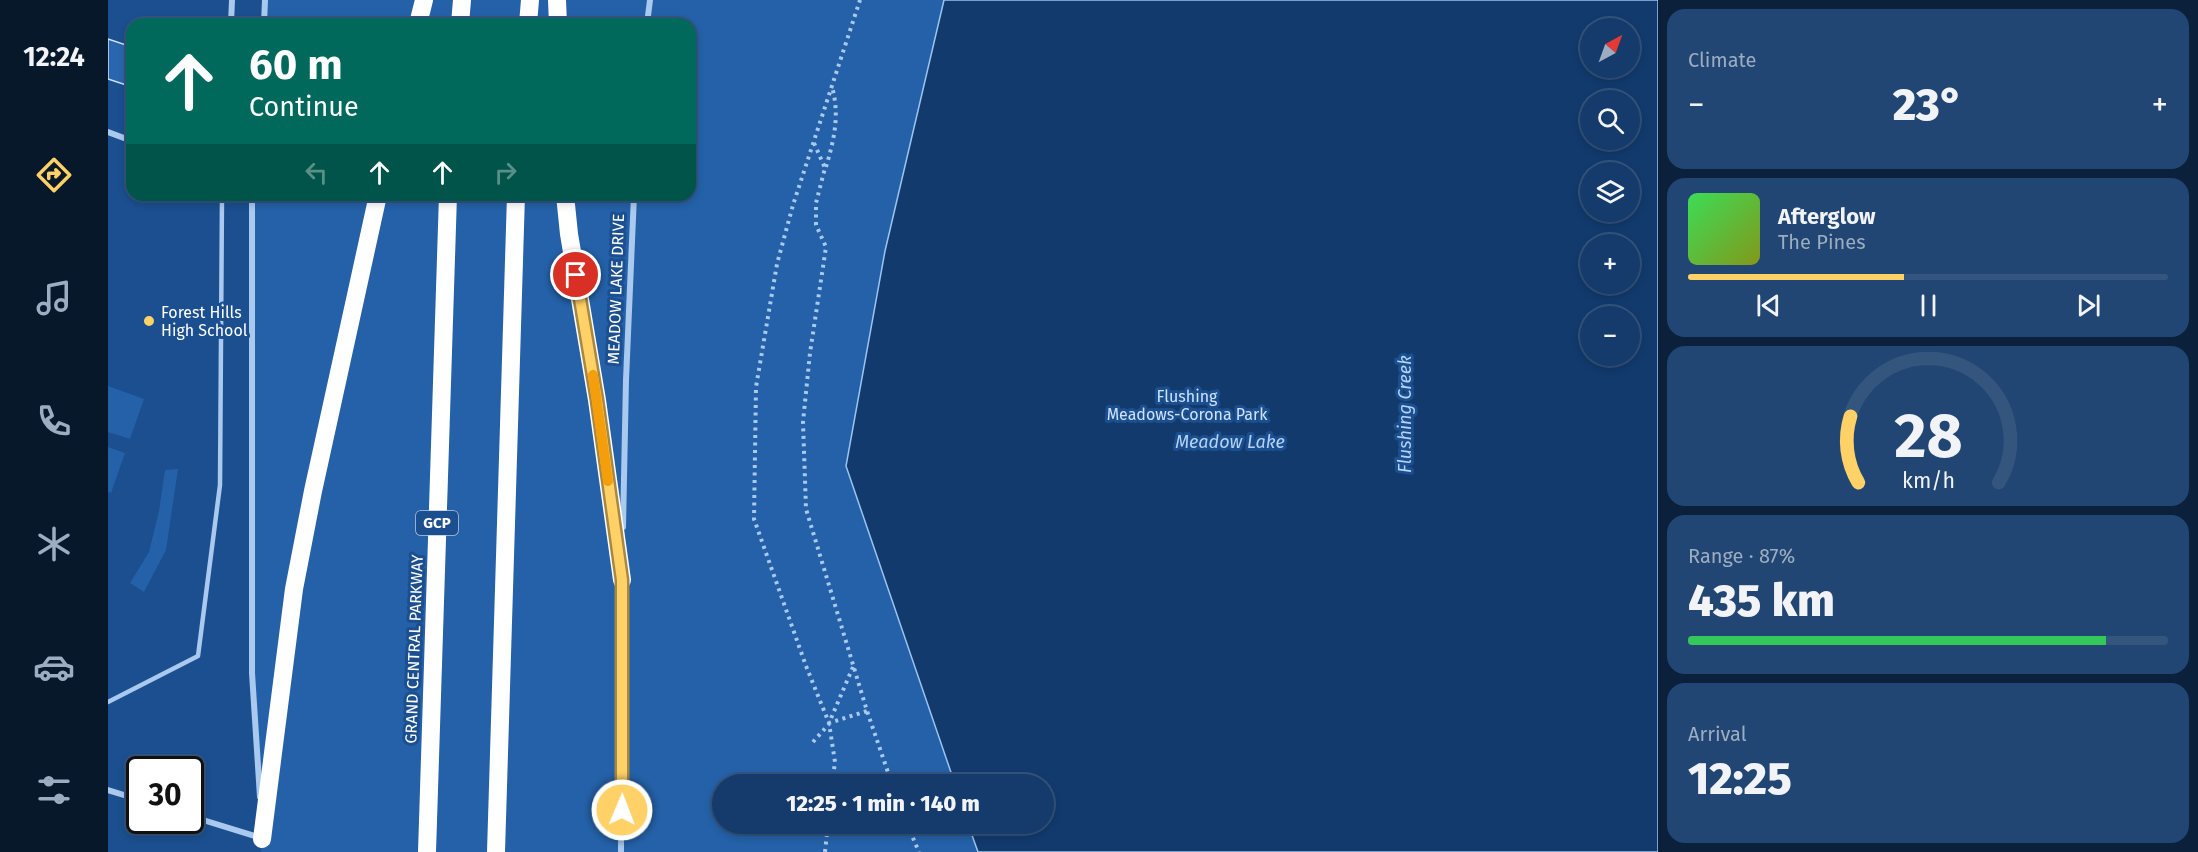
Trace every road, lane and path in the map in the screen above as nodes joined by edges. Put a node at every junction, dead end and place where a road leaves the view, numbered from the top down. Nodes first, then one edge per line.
1 (232, 0) edge
2 (265, 0) edge
3 (424, 0) edge
4 (462, 0) edge
5 (530, 0) edge
6 (557, 0) edge
7 (650, 0) edge
8 (860, 0) edge
9 (231, 18) edge
10 (264, 18) edge
11 (420, 18) edge
12 (460, 18) edge
13 (528, 18) edge
14 (558, 18) edge
15 (648, 18) edge
16 (832, 85) junction
17 (108, 132) edge
18 (126, 139) edge
19 (814, 142) junction
20 (825, 168) junction
21 (222, 201) edge
22 (250, 201) edge
23 (377, 201) edge
24 (448, 201) edge
25 (516, 201) edge
26 (566, 201) edge
27 (634, 201) edge
28 (622, 580) junction
29 (853, 666) junction
30 (108, 702) edge
31 (867, 711) junction
32 (829, 723) junction
33 (813, 742) dead end
34 (833, 774) edge
35 (889, 774) edge
36 (108, 790) edge
37 (126, 796) edge
38 (204, 820) edge
39 (827, 834) edge
40 (912, 834) edge
41 (262, 839) junction
42 (427, 852) edge
43 (496, 852) edge
44 (621, 852) edge
45 (825, 852) edge
46 (920, 852) edge

1 - 9 street
2 - 10 street
3 - 11 highway
4 - 12 highway
5 - 13 highway
6 - 14 highway
7 - 15 street
8 - 16 path
16 - 19 path
16 - 20 path
17 - 18 street
19 - 20 path
19 - 32 path
20 - 29 path
21 - 30 lane
22 - 41 street
23 - 41 highway
24 - 42 highway, GRAND CENTRAL PARKWAY / GCP
25 - 43 highway
26 - 28 highway
27 - 28 street, MEADOW LAKE DRIVE
28 - 44 street, MEADOW LAKE DRIVE
29 - 31 path
29 - 32 path
31 - 32 path
31 - 35 path
32 - 33 path
32 - 34 path
36 - 37 street
38 - 41 street
39 - 45 path
40 - 46 path

